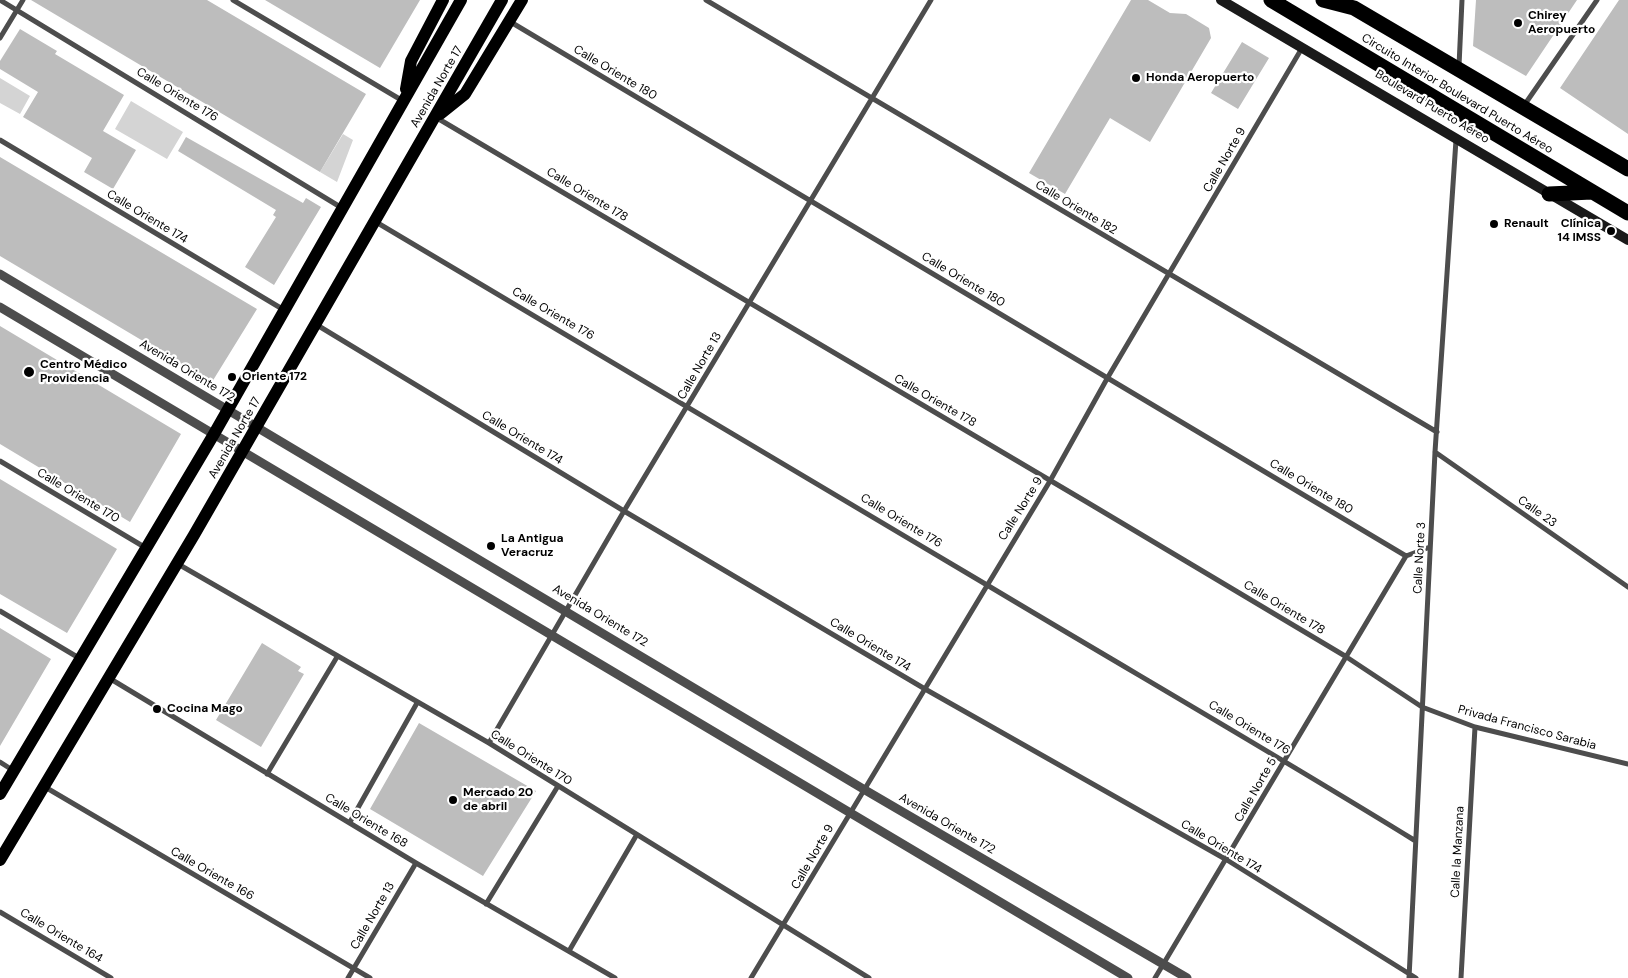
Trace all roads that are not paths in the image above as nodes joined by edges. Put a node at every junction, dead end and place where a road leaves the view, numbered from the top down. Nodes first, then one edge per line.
1 (0, 0) edge
2 (23, 0) edge
3 (233, 0) edge
4 (443, 0) edge
5 (462, 0) edge
6 (502, 0) edge
7 (522, 0) edge
8 (706, 0) edge
9 (931, 0) edge
10 (1221, 0) edge
11 (1271, 0) edge
12 (1323, 0) edge
13 (1462, 0) edge
14 (1597, 0) edge
15 (1351, 4) edge
16 (17, 10) junction
17 (509, 21) junction
18 (0, 38) edge
19 (1302, 48) junction
20 (1458, 69) junction
21 (873, 99) junction
22 (404, 101) junction
23 (1523, 107) junction
24 (436, 117) junction
25 (1456, 139) junction
26 (0, 140) edge
27 (1628, 169) edge
28 (1593, 192) junction
29 (1549, 194) junction
30 (810, 201) junction
31 (343, 208) junction
32 (1628, 213) edge
33 (376, 222) junction
34 (1628, 240) edge
35 (0, 274) edge
36 (1169, 275) junction
37 (748, 303) junction
38 (0, 307) edge
39 (285, 310) junction
40 (316, 324) junction
41 (1108, 377) junction
42 (689, 405) junction
43 (228, 409) junction
44 (257, 427) junction
45 (1437, 432) junction
46 (214, 434) junction
47 (243, 452) junction
48 (1435, 452) junction
49 (0, 461) edge
50 (1050, 481) junction
51 (624, 511) junction
52 (1430, 546) junction
53 (146, 548) junction
54 (1406, 556) junction
55 (178, 564) junction
56 (986, 584) junction
57 (1628, 588) edge
58 (566, 610) junction
59 (0, 611) edge
60 (552, 636) junction
61 (1345, 656) junction
62 (337, 657) junction
63 (80, 659) junction
64 (109, 678) junction
65 (925, 689) junction
66 (417, 702) junction
67 (1422, 707) junction
68 (1475, 726) junction
69 (489, 743) junction
70 (1284, 760) junction
71 (0, 762) edge
72 (1628, 764) edge
73 (14, 771) junction
74 (267, 774) junction
75 (44, 786) junction
76 (558, 786) junction
77 (865, 790) junction
78 (0, 794) edge
79 (851, 811) junction
80 (350, 822) junction
81 (636, 836) junction
82 (1414, 840) junction
83 (0, 860) edge
84 (1227, 860) junction
85 (416, 863) junction
86 (486, 904) junction
87 (0, 912) edge
88 (784, 926) junction
89 (569, 951) junction
90 (1164, 964) junction
91 (354, 968) junction
92 (1409, 976) edge
93 (111, 978) edge
94 (348, 978) edge
95 (370, 978) edge
96 (615, 978) edge
97 (751, 978) edge
98 (870, 978) edge
99 (1128, 978) edge
100 (1156, 978) edge
101 (1187, 978) edge
102 (1416, 978) edge
103 (1461, 978) edge

1 - 16 street, Calle Oriente 176
2 - 16 street
3 - 22 street
4 - 22 main road
5 - 22 main road, Avenida Norte 17
6 - 24 main road, Avenida Norte 17
7 - 17 main road
8 - 21 street, Calle Oriente 182
9 - 21 street, Calle Norte 13
10 - 19 main road, Boulevard Puerto Aéreo
11 - 28 highway, Circuito Interior Boulevard Puerto Aéreo
12 - 15 highway
13 - 20 street
14 - 23 street
15 - 20 highway
16 - 18 street
16 - 31 street, Calle Oriente 176
17 - 24 main road
17 - 30 street, Calle Oriente 180
19 - 25 main road, Boulevard Puerto Aéreo
19 - 36 street, Calle Norte 9
20 - 23 highway
21 - 30 street, Calle Norte 13
21 - 36 street, Calle Oriente 182
22 - 31 main road, Avenida Norte 17
23 - 27 highway
24 - 33 main road, Avenida Norte 17
24 - 37 street, Calle Oriente 178
25 - 29 main road, Boulevard Puerto Aéreo
25 - 45 street, Calle Norte 3
26 - 39 street, Calle Oriente 174
28 - 29 highway
28 - 32 highway, Circuito Interior Boulevard Puerto Aéreo
29 - 34 main road, Boulevard Puerto Aéreo
30 - 37 street, Calle Norte 13
30 - 41 street, Calle Oriente 180
31 - 39 main road, Avenida Norte 17
33 - 40 main road, Avenida Norte 17
33 - 42 street, Calle Oriente 176
35 - 43 street, Avenida Oriente 172
36 - 41 street, Calle Norte 9
36 - 45 street, Calle Oriente 182
37 - 42 street, Calle Norte 13
37 - 50 street, Calle Oriente 178
38 - 46 street
39 - 43 main road, Avenida Norte 17
40 - 44 main road, Avenida Norte 17
40 - 51 street, Calle Oriente 174
41 - 50 street, Calle Norte 9
41 - 54 street, Calle Oriente 180
42 - 51 street, Calle Norte 13
42 - 56 street, Calle Oriente 176
43 - 44 street, Avenida Oriente 172
43 - 46 main road, Avenida Norte 17
44 - 47 main road, Avenida Norte 17
44 - 58 street, Avenida Oriente 172
45 - 48 street, Calle Norte 3
46 - 47 street
46 - 53 main road, Avenida Norte 17
47 - 55 main road, Avenida Norte 17
47 - 60 street
48 - 52 street, Calle Norte 3
48 - 57 street, Calle 23
49 - 53 street, Calle Oriente 170
50 - 56 street, Calle Norte 9
50 - 61 street, Calle Oriente 178
51 - 58 street, Calle Norte 13
51 - 65 street, Calle Oriente 174
52 - 54 street
52 - 67 street, Calle Norte 3
53 - 63 main road, Avenida Norte 17
54 - 61 street, Calle Norte 5
55 - 62 street, Calle Oriente 170
55 - 64 main road, Avenida Norte 17
56 - 65 street, Calle Norte 9
56 - 70 street, Calle Oriente 176
58 - 60 street, Calle Norte 13
58 - 77 street, Avenida Oriente 172
59 - 63 street
60 - 69 street, Calle Norte 13
60 - 79 street
61 - 67 street, Calle Oriente 178
61 - 70 street, Calle Norte 5
62 - 66 street, Calle Oriente 170
62 - 74 street
63 - 73 main road, Avenida Norte 17
64 - 74 street, Calle Oriente 168
64 - 75 main road, Avenida Norte 17
65 - 77 street, Calle Norte 9
65 - 84 street, Calle Oriente 174
66 - 69 street, Calle Oriente 170
66 - 80 street
67 - 68 street, Privada Francisco Sarabia
67 - 82 street, Calle Norte 3
68 - 72 street, Privada Francisco Sarabia
68 - 103 street, Calle la Manzana
69 - 76 street, Calle Oriente 170
70 - 82 street, Calle Oriente 176
70 - 84 street, Calle Norte 5
71 - 73 street
73 - 78 main road, Avenida Norte 17
74 - 80 street, Calle Oriente 168
75 - 83 main road, Avenida Norte 17
75 - 91 street, Calle Oriente 166
76 - 81 street, Calle Oriente 170
76 - 86 street
77 - 79 street, Calle Norte 9
77 - 90 street, Avenida Oriente 172
79 - 88 street, Calle Norte 9
79 - 99 street
80 - 85 street, Calle Oriente 168
81 - 88 street, Calle Oriente 170
81 - 89 street
82 - 92 street, Calle Norte 3
84 - 90 street, Calle Norte 5
84 - 92 street, Calle Oriente 174
85 - 86 street, Calle Oriente 168
85 - 91 street, Calle Norte 13
86 - 89 street, Calle Oriente 168
87 - 93 street, Calle Oriente 164
88 - 97 street, Calle Norte 9
88 - 98 street, Calle Oriente 170
89 - 96 street, Calle Oriente 168
90 - 100 street, Calle Norte 5
90 - 101 street, Avenida Oriente 172
91 - 94 street, Calle Norte 13
91 - 95 street, Calle Oriente 166
92 - 102 street, Calle Oriente 174

